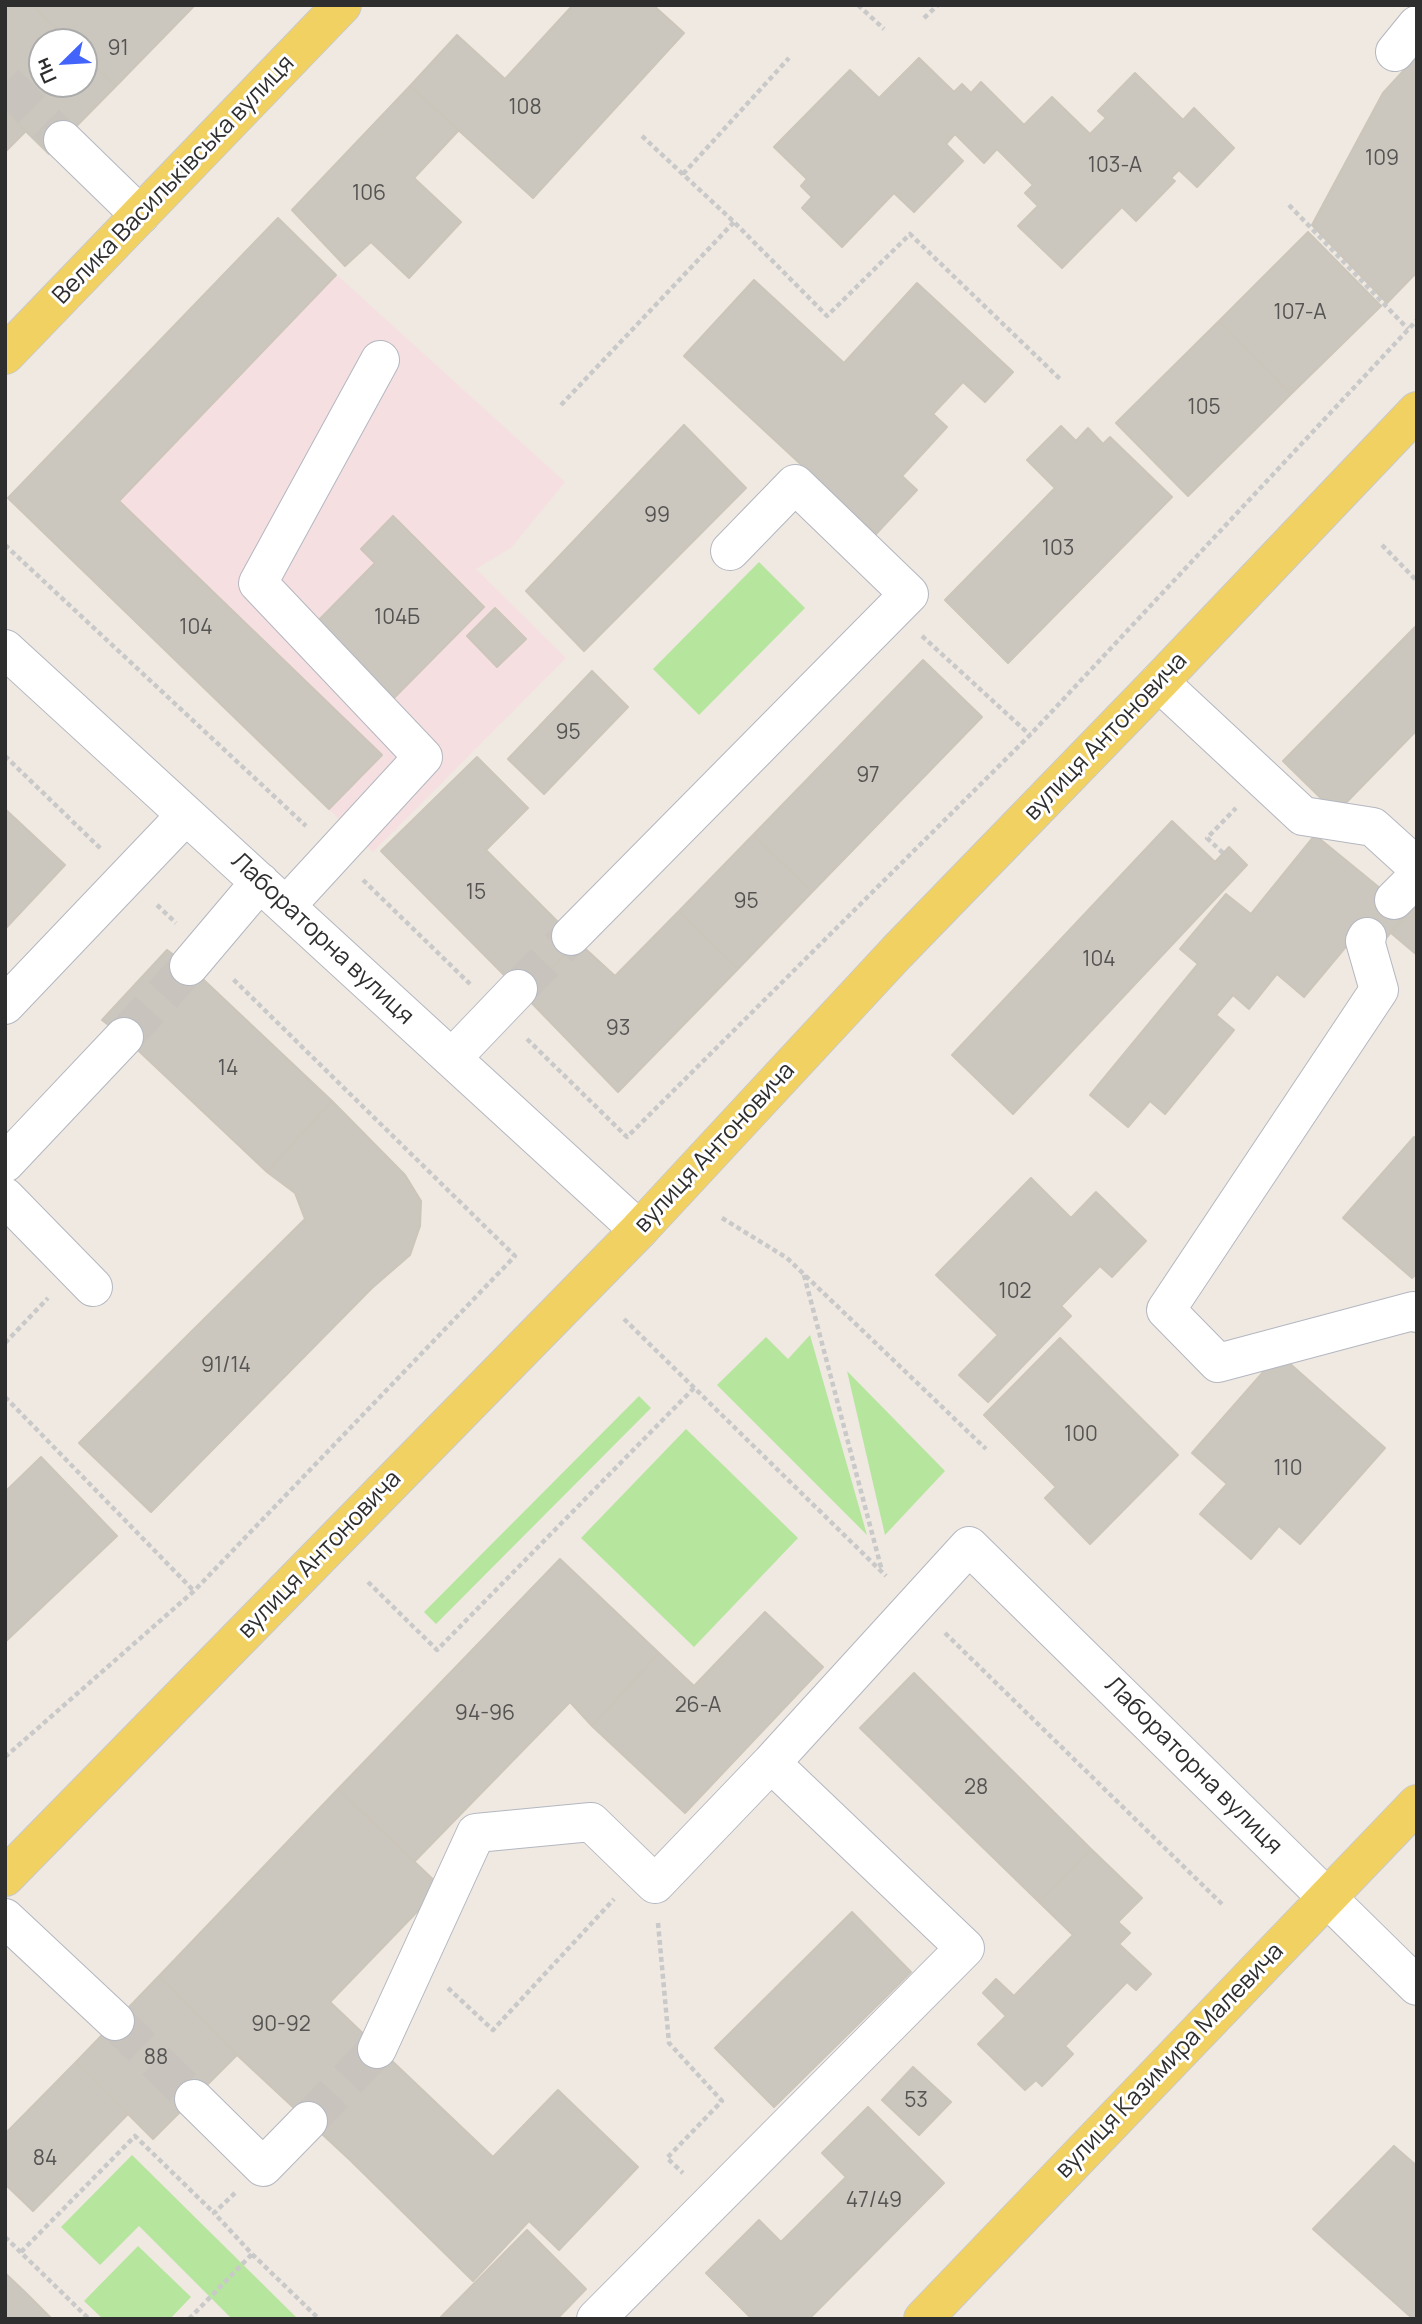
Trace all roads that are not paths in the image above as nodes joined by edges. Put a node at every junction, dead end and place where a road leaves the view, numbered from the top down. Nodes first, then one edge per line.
1 (342, 5) edge
2 (63, 140) tunnel mouth
3 (141, 215) junction
4 (5, 355) edge
5 (380, 360) dead end
6 (1417, 411) edge
7 (730, 551) dead end
8 (5, 649) edge
9 (1160, 682) junction
10 (186, 815) junction
11 (1417, 867) edge
12 (273, 894) junction
13 (571, 936) tunnel mouth
14 (1367, 937) dead end
15 (196, 958) tunnel mouth
16 (508, 1000) tunnel mouth
17 (5, 1005) edge
18 (124, 1037) tunnel mouth
19 (452, 1058) junction
20 (5, 1163) edge
21 (5, 1197) edge
22 (639, 1230) junction
23 (84, 1278) road end
24 (1417, 1313) edge
25 (771, 1763) junction
26 (1417, 1804) edge
27 (5, 1877) edge
28 (1326, 1897) junction
29 (5, 1918) edge
30 (1417, 1986) edge
31 (115, 2021) tunnel mouth
32 (377, 2049) tunnel mouth
33 (194, 2098) tunnel mouth
34 (308, 2121) tunnel mouth
35 (596, 2319) edge
36 (923, 2319) edge

1 - 3 main road, Велика Васильківська вулиця
2 - 3 street
3 - 4 main road, Велика Васильківська вулиця
5 - 12 street
6 - 9 main road, вулиця Антоновича
7 - 13 street
8 - 10 street, Лабораторна вулиця
9 - 11 street
9 - 22 main road, вулиця Антоновича
10 - 12 street, Лабораторна вулиця
10 - 17 street
12 - 15 street
12 - 19 street, Лабораторна вулиця
14 - 24 street
16 - 19 street
18 - 20 street
19 - 22 street, Лабораторна вулиця
21 - 23 street
22 - 27 main road, вулиця Антоновича
25 - 28 street, Лабораторна вулиця
25 - 32 street
25 - 35 street
26 - 28 main road, вулиця Казимира Малевича
28 - 30 street, Лабораторна вулиця
28 - 36 main road, вулиця Казимира Малевича
29 - 31 street
33 - 34 street

